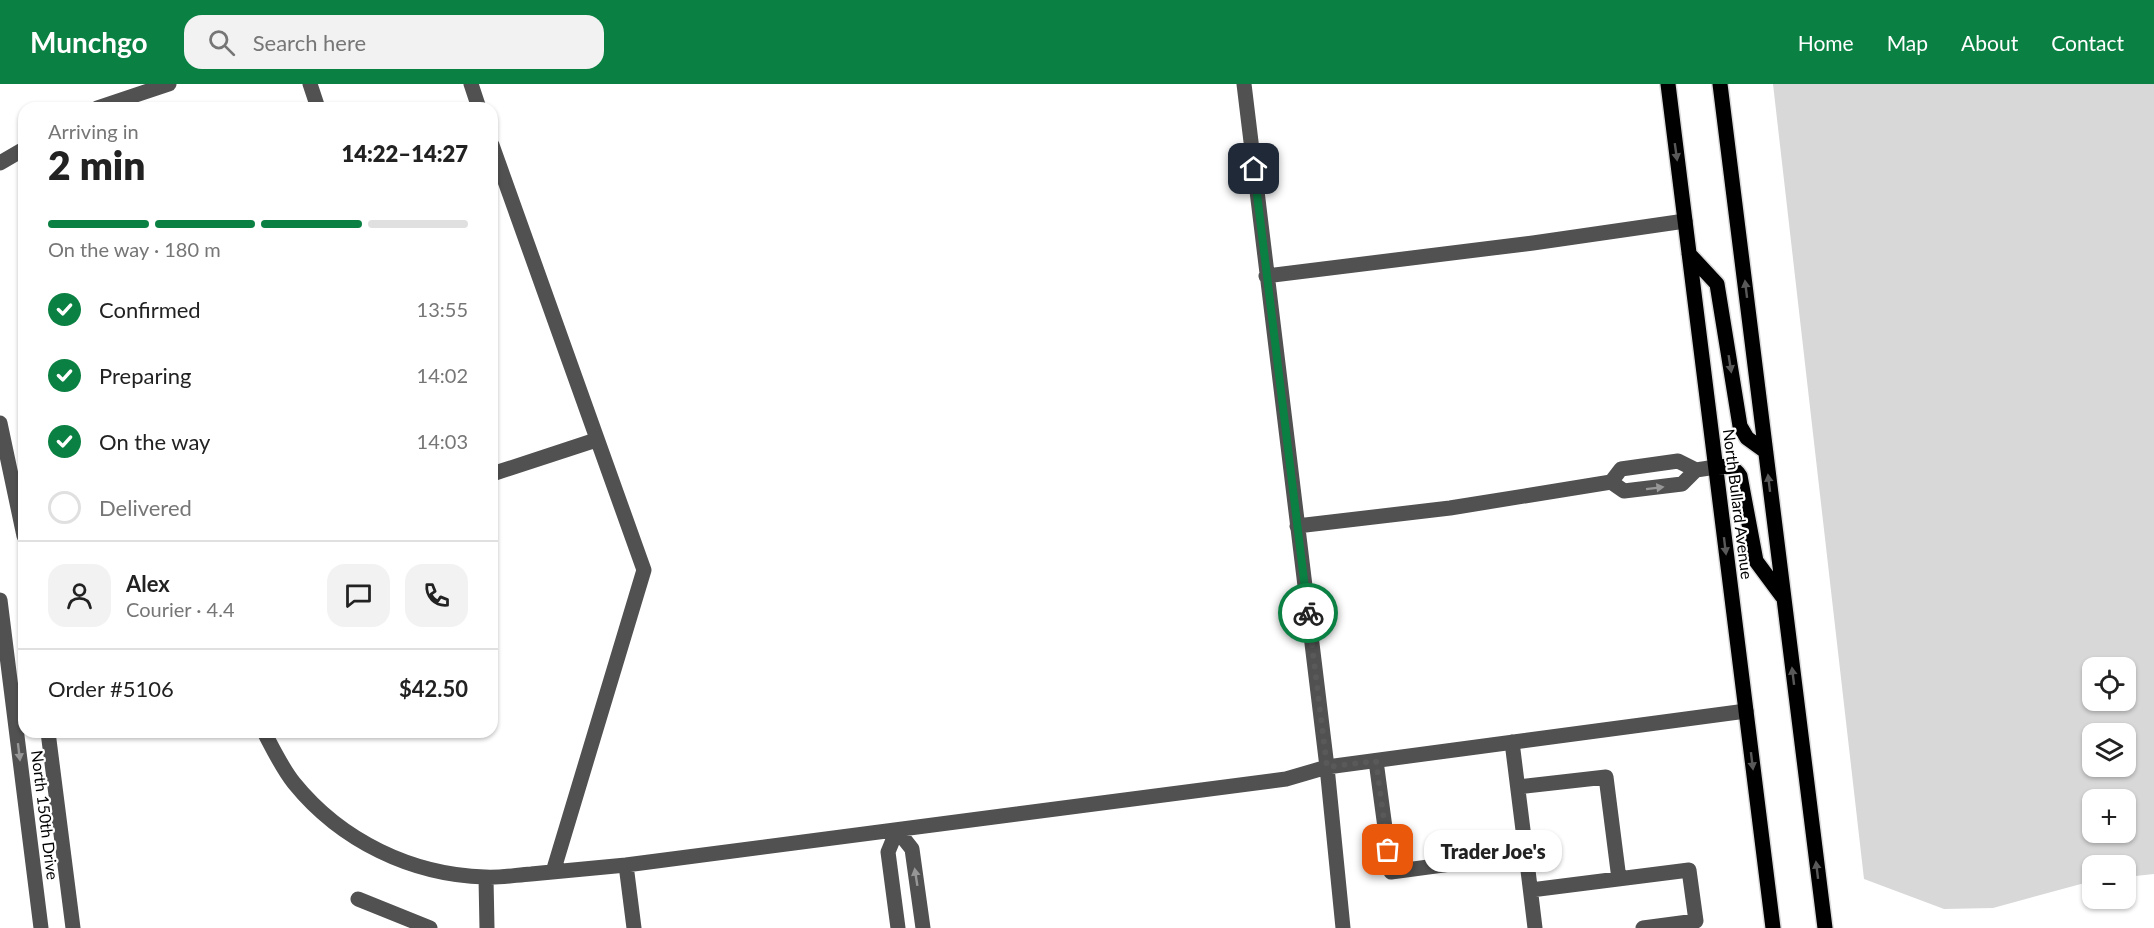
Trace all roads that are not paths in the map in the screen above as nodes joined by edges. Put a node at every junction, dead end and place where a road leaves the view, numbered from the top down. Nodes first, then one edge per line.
1 (169, 84) edge
2 (310, 84) edge
3 (471, 84) edge
4 (1244, 84) edge
5 (1668, 84) edge
6 (1720, 84) edge
7 (115, 102) edge
8 (316, 102) edge
9 (477, 102) edge
10 (18, 152) edge
11 (498, 162) edge
12 (0, 163) edge
13 (1685, 221) junction
14 (1689, 254) junction
15 (1266, 276) junction
16 (0, 423) edge
17 (596, 440) junction
18 (1766, 451) junction
19 (1716, 467) junction
20 (1696, 470) junction
21 (498, 472) edge
22 (1611, 482) junction
23 (18, 508) edge
24 (1297, 526) junction
25 (1784, 598) junction
26 (0, 600) edge
27 (8, 673) edge
28 (1746, 711) junction
29 (49, 738) edge
30 (267, 738) edge
31 (1512, 742) junction
32 (1376, 761) junction
33 (1327, 767) junction
34 (1518, 787) junction
35 (897, 830) junction
36 (1526, 854) junction
37 (626, 865) junction
38 (553, 872) junction
39 (486, 878) junction
40 (1619, 879) junction
41 (1531, 890) junction
42 (358, 899) dead end
43 (41, 928) edge
44 (73, 928) edge
45 (430, 928) edge
46 (487, 928) edge
47 (634, 928) edge
48 (898, 928) edge
49 (923, 928) edge
50 (1343, 928) edge
51 (1535, 928) edge
52 (1643, 928) edge
53 (1773, 928) edge
54 (1824, 928) edge

1 - 7 street
2 - 8 street
3 - 9 street
4 - 15 street
5 -> 13 main road, North Bullard Avenue
18 -> 6 main road, North Bullard Avenue
10 - 12 street
11 - 17 street
13 - 14 main road, North Bullard Avenue
13 - 15 street
14 -> 18 main road
14 - 19 main road, North Bullard Avenue
15 - 24 street
16 - 23 street
17 - 21 street
17 - 38 street
25 -> 18 main road, North Bullard Avenue
19 - 20 street
19 - 25 main road
19 -> 28 main road, North Bullard Avenue
22 -> 20 street
20 - 22 street
22 - 24 street
24 - 33 street
54 -> 25 main road, North Bullard Avenue
26 - 27 street, North 150th Drive
27 -> 43 street, North 150th Drive
28 - 31 street
28 -> 53 main road, North Bullard Avenue
29 - 44 street, North 150th Drive
30 - 39 street
31 - 32 street
31 - 34 street
32 - 33 street
32 - 36 street
33 - 35 street
33 - 50 street
34 - 36 street
34 - 40 street
35 - 37 street
35 - 48 street
49 -> 35 street
36 - 41 street
37 - 38 street
37 - 47 street
38 - 39 street
39 - 46 street
40 - 41 street
40 - 52 street
41 - 51 street
42 - 45 street

